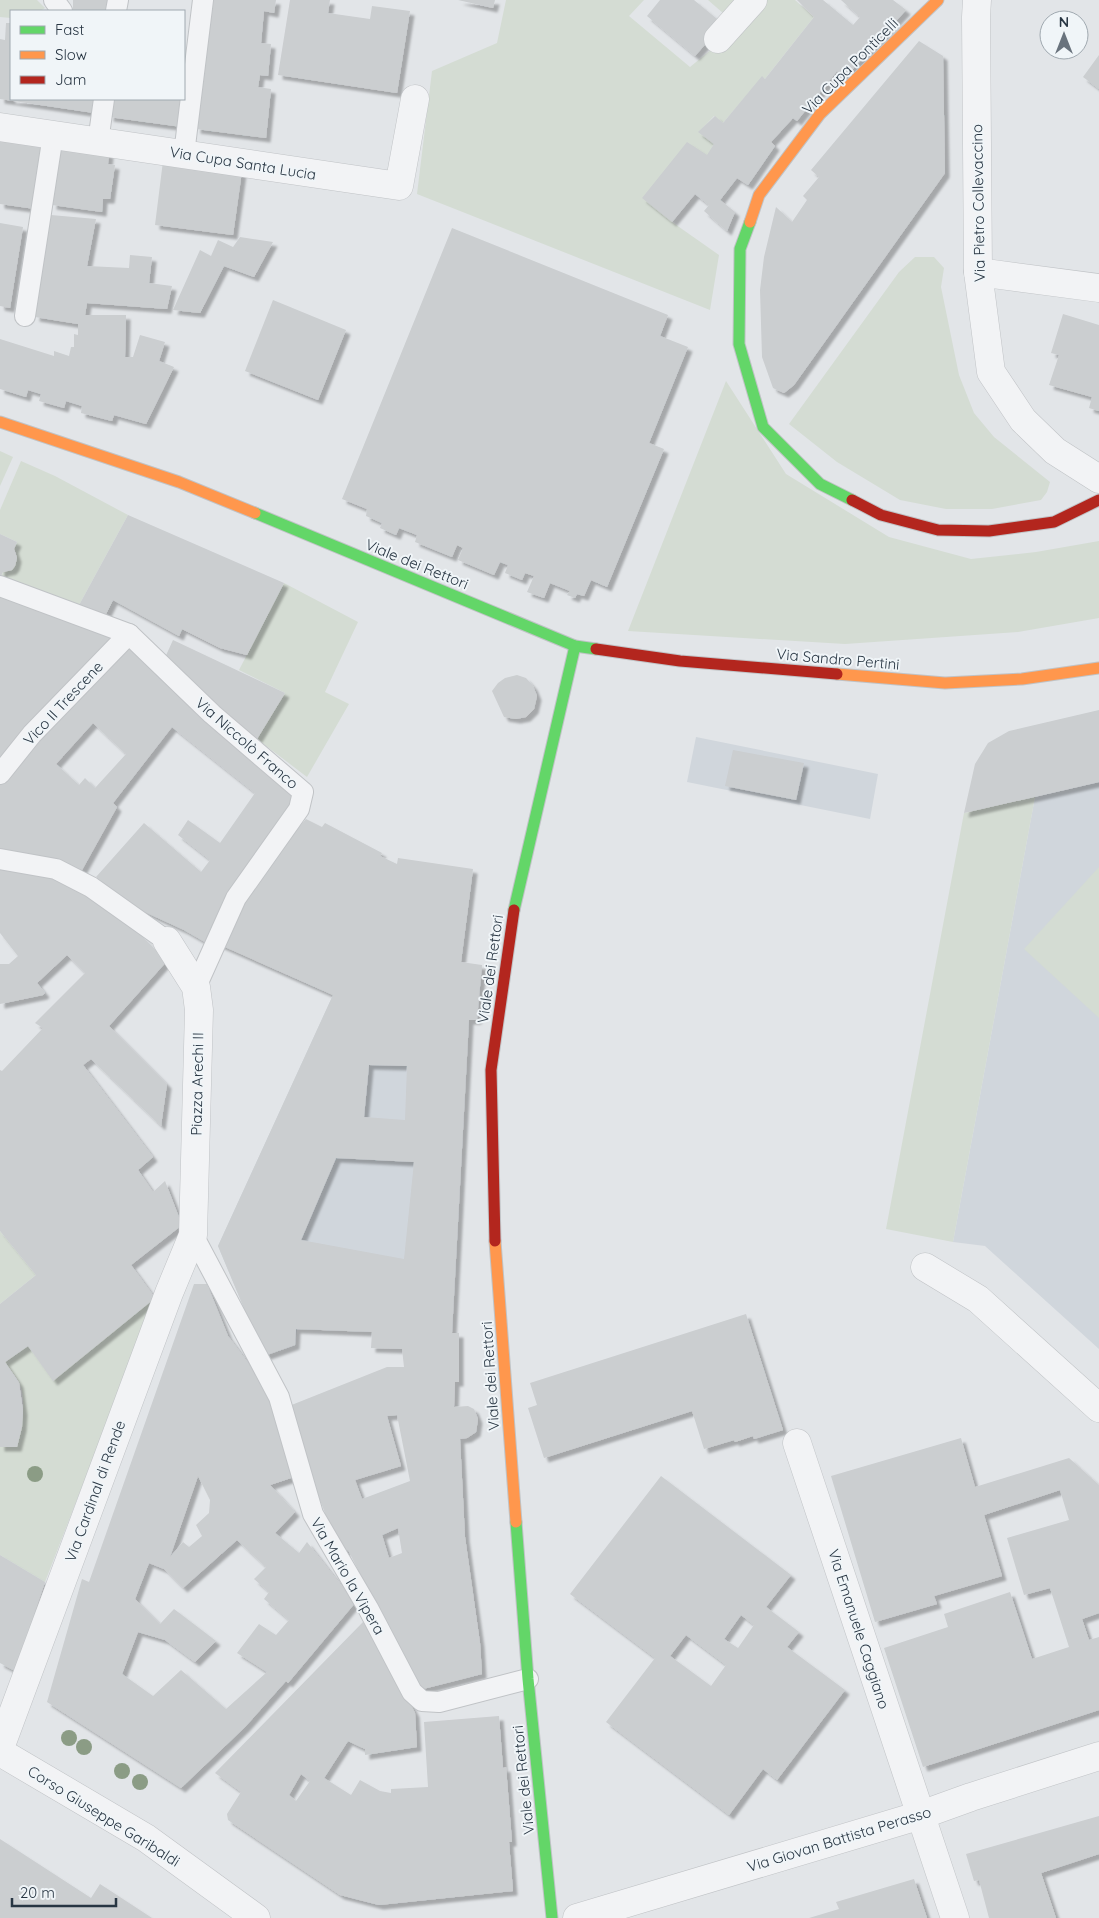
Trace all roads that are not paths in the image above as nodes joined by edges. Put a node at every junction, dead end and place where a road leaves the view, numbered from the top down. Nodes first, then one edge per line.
1 (203, 0) edge
2 (753, 0) edge
3 (938, 0) edge
4 (977, 0) edge
5 (718, 39) dead end
6 (415, 99) dead end
7 (104, 100) edge
8 (0, 127) edge
9 (53, 135) junction
10 (98, 142) junction
11 (184, 154) junction
12 (978, 272) junction
13 (1099, 288) edge
14 (26, 316) dead end
15 (0, 422) edge
16 (1099, 479) edge
17 (1099, 500) edge
18 (0, 586) edge
19 (129, 634) junction
20 (575, 646) junction
21 (1099, 668) edge
22 (0, 774) edge
23 (0, 859) edge
24 (167, 941) joint
25 (196, 987) junction
26 (193, 1236) junction
27 (925, 1267) dead end
28 (1099, 1408) edge
29 (797, 1443) dead end
30 (528, 1679) junction
31 (0, 1750) edge
32 (1099, 1756) edge
33 (921, 1815) junction
34 (256, 1918) edge
35 (552, 1918) edge
36 (577, 1918) edge
37 (955, 1918) edge

1 - 11 lane
2 - 5 street
3 - 17 street, Via Cupa Ponticelli
4 - 12 street, Via Pietro Collevaccino
6 - 11 street, Via Cupa Santa Lucia
7 - 10 lane
8 - 9 street, Via Cupa Santa Lucia
9 - 10 street, Via Cupa Santa Lucia
9 - 14 lane
10 - 11 street, Via Cupa Santa Lucia
12 - 13 street
12 - 16 street, Via Pietro Collevaccino
15 - 20 street, Viale dei Rettori
18 - 19 lane, Via Niccolò Franco
19 - 22 lane, Vico II Trescene
19 - 25 lane, Via Niccolò Franco
20 - 21 street, Via Sandro Pertini
20 - 30 street, Viale dei Rettori
23 - 24 lane
24 - 25 street, Piazza Arechi II
25 - 26 street, Piazza Arechi II
26 - 30 lane, Via Mario la Vipera
26 - 31 street, Via Cardinal di Rende
27 - 28 street
29 - 33 street, Via Emanuele Caggiano
30 - 35 street, Viale dei Rettori
31 - 34 street, Corso Giuseppe Garibaldi
32 - 33 street, Via Giovan Battista Perasso
33 - 36 street, Via Giovan Battista Perasso
33 - 37 street, Via Emanuele Caggiano

